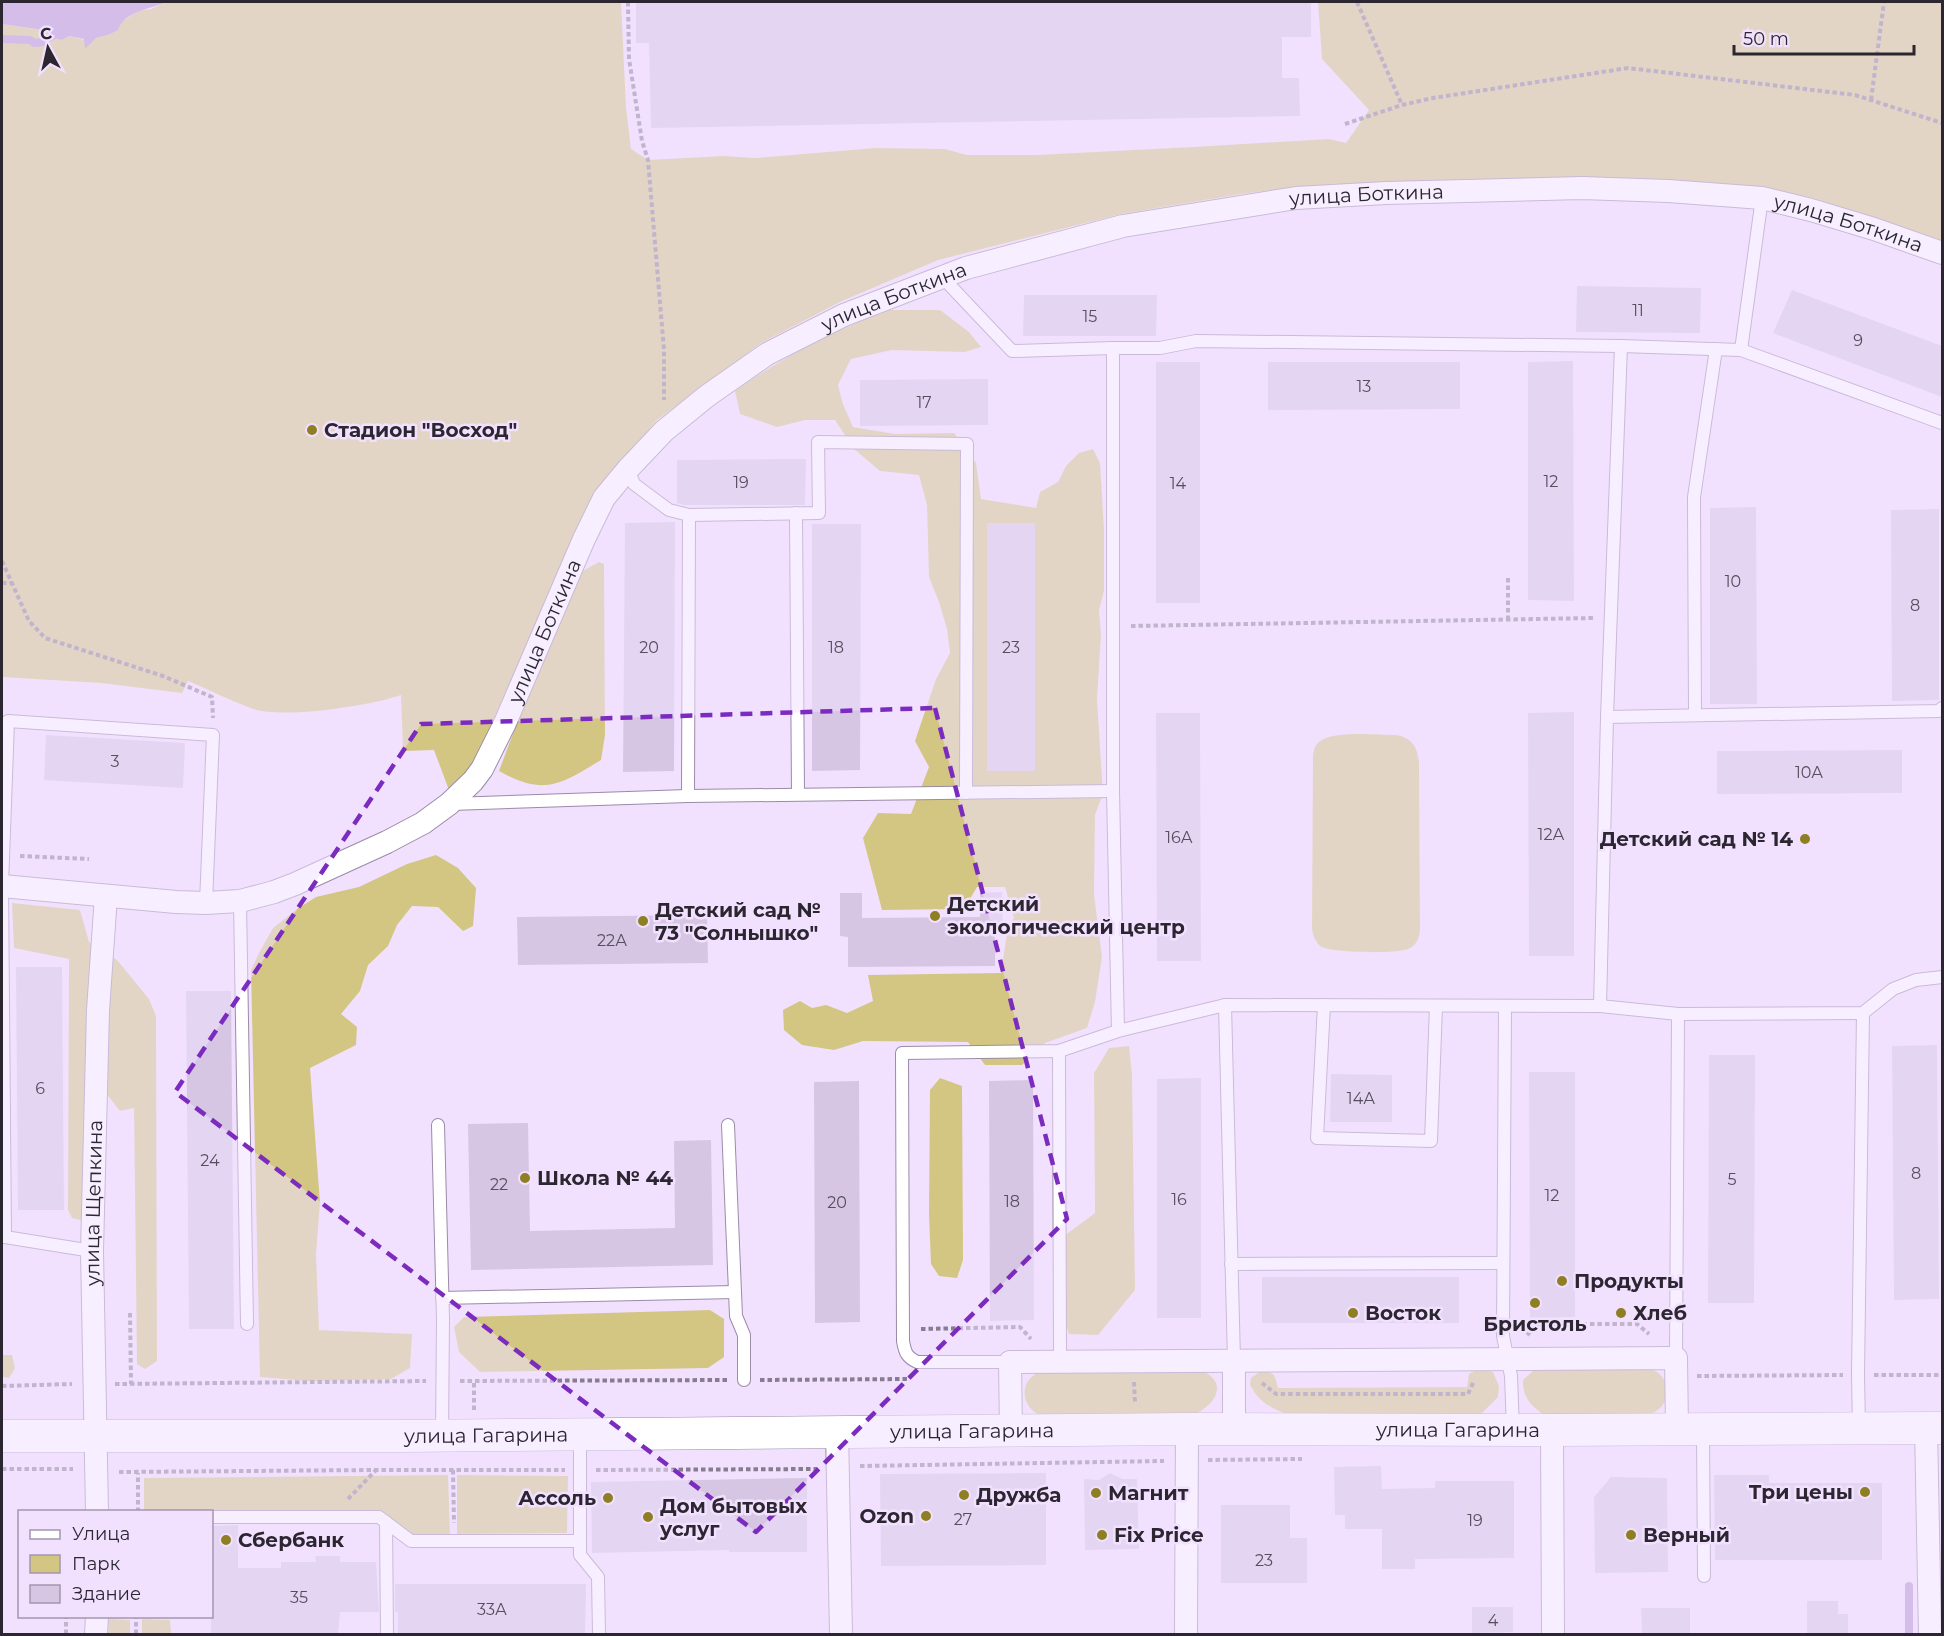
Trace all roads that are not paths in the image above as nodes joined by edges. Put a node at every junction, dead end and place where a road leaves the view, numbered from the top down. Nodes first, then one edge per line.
1 (1762, 198) junction
2 (1942, 254) edge
3 (942, 277) junction
4 (1621, 346) junction
5 (1113, 348) junction
6 (1716, 349) junction
7 (1741, 350) junction
8 (1942, 423) edge
9 (628, 469) junction
10 (796, 513) junction
11 (689, 515) junction
12 (1942, 708) edge
13 (1695, 714) junction
14 (1607, 717) junction
15 (4, 749) edge
16 (1113, 791) junction
17 (966, 793) junction
18 (798, 794) junction
19 (688, 796) junction
20 (449, 804) junction
21 (2, 886) edge
22 (106, 896) junction
23 (240, 901) junction
24 (206, 903) junction
25 (1942, 977) edge
26 (1225, 1005) junction
27 (1324, 1005) junction
28 (1436, 1006) junction
29 (1600, 1006) junction
30 (1505, 1007) junction
31 (1863, 1012) junction
32 (1678, 1014) junction
33 (1118, 1031) junction
34 (1059, 1051) junction
35 (438, 1125) dead end
36 (728, 1125) dead end
37 (3, 1237) edge
38 (92, 1251) junction
39 (1503, 1263) junction
40 (1231, 1264) junction
41 (735, 1292) junction
42 (442, 1298) junction
43 (247, 1324) dead end
44 (1060, 1350) junction
45 (1676, 1358) junction
46 (1507, 1359) junction
47 (1234, 1360) junction
48 (1010, 1362) junction
49 (744, 1380) dead end
50 (1234, 1428) junction
51 (1934, 1428) edge
52 (1187, 1429) junction
53 (1513, 1429) junction
54 (1690, 1429) junction
55 (1860, 1429) junction
56 (1552, 1430) junction
57 (837, 1431) junction
58 (1011, 1431) junction
59 (580, 1434) junction
60 (442, 1435) junction
61 (2, 1436) edge
62 (94, 1437) junction
63 (97, 1510) edge
64 (213, 1517) edge
65 (386, 1522) junction
66 (580, 1541) junction
67 (1704, 1576) dead end
68 (97, 1618) edge
69 (96, 1635) edge
70 (387, 1635) edge
71 (599, 1635) edge
72 (841, 1635) edge
73 (1186, 1635) edge
74 (1553, 1635) edge
75 (1930, 1635) edge

1 - 2 street, улица Боткина
1 - 3 street, улица Боткина
1 - 7 lane
3 - 5 lane
3 - 9 street, улица Боткина
4 - 5 lane
4 - 6 lane
4 - 14 lane
5 - 16 lane
6 - 7 lane
6 - 13 lane
7 - 8 lane
9 - 11 lane
9 - 20 street, улица Боткина
10 - 11 lane
10 - 17 lane
10 - 18 lane
11 - 19 lane
12 - 13 lane
13 - 14 lane
14 - 29 lane
15 - 21 lane
15 - 24 lane
16 - 17 lane
16 - 33 lane
17 - 18 lane
18 - 19 lane
19 - 20 lane
20 - 23 street, улица Боткина
21 - 22 street, улица Боткина
21 - 37 lane
22 - 24 street, улица Боткина
22 - 38 street, улица Щепкина
23 - 24 street, улица Боткина
23 - 43 lane
25 - 31 lane
26 - 27 lane
26 - 33 lane
26 - 40 lane
27 - 28 lane
27 - 28 lane
28 - 30 lane
29 - 30 lane
29 - 32 lane
30 - 39 lane
31 - 32 lane
31 - 55 lane
32 - 45 lane
33 - 34 lane
34 - 44 lane
34 - 48 lane
35 - 42 lane
36 - 41 lane
37 - 38 lane
38 - 62 street, улица Щепкина
39 - 40 lane
39 - 46 lane
40 - 47 lane
41 - 42 lane
41 - 49 lane
42 - 60 lane
44 - 47 street
44 - 48 street
45 - 46 street
45 - 54 street
46 - 47 street
46 - 53 lane
47 - 50 street
48 - 58 street
50 - 52 main road, улица Гагарина
50 - 53 main road, улица Гагарина
51 - 55 main road, улица Гагарина
51 - 75 street
52 - 58 main road, улица Гагарина
52 - 73 street
53 - 56 main road, улица Гагарина
54 - 55 main road, улица Гагарина
54 - 56 main road, улица Гагарина
54 - 67 lane
56 - 74 street
57 - 58 main road, улица Гагарина
57 - 59 main road, улица Гагарина
57 - 72 street
59 - 60 main road, улица Гагарина
59 - 66 lane
60 - 62 main road, улица Гагарина
61 - 62 main road, улица Гагарина
62 - 63 street, улица Щепкина
64 - 65 lane
65 - 66 lane
65 - 70 lane
66 - 71 lane
68 - 69 street

